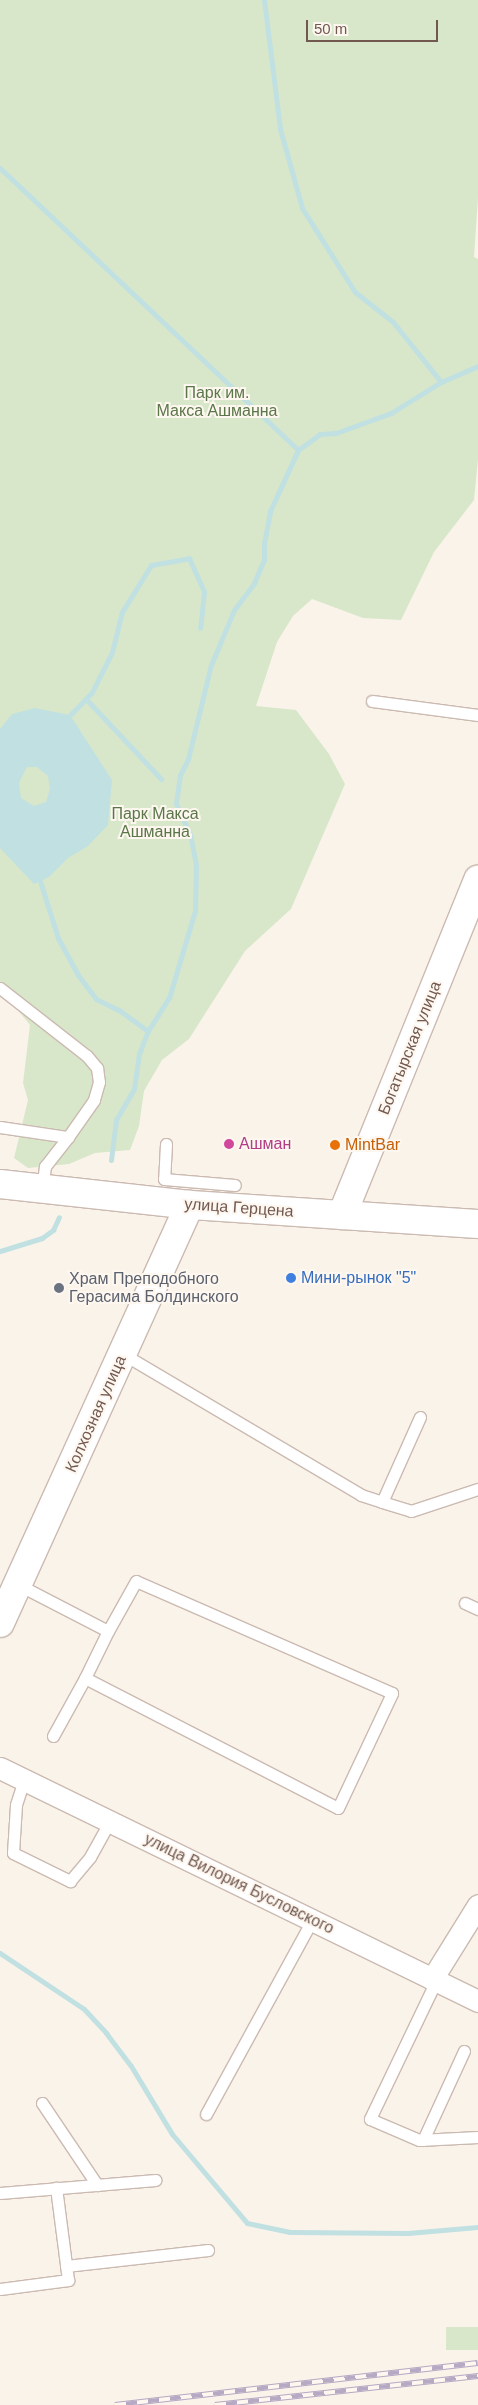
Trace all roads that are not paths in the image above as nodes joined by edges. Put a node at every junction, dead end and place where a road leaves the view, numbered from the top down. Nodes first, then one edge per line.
1 (372, 701) dead end
2 (478, 715) edge
3 (478, 880) edge
4 (0, 988) edge
5 (0, 1127) edge
6 (68, 1136) junction
7 (166, 1144) dead end
8 (0, 1184) edge
9 (235, 1185) dead end
10 (42, 1188) junction
11 (191, 1194) junction
12 (342, 1215) junction
13 (478, 1224) edge
14 (123, 1354) junction
15 (420, 1417) dead end
16 (478, 1489) edge
17 (382, 1502) junction
18 (18, 1584) junction
19 (466, 1602) dead end
20 (478, 1609) edge
21 (0, 1623) edge
22 (108, 1631) junction
23 (84, 1678) junction
24 (54, 1736) dead end
25 (0, 1768) edge
26 (24, 1780) junction
27 (110, 1821) junction
28 (478, 1905) edge
29 (312, 1920) junction
30 (434, 1980) junction
31 (478, 2001) edge
32 (464, 2051) dead end
33 (42, 2103) dead end
34 (206, 2114) dead end
35 (478, 2137) edge
36 (423, 2140) junction
37 (155, 2180) dead end
38 (97, 2185) junction
39 (56, 2188) junction
40 (0, 2193) edge
41 (208, 2250) dead end
42 (66, 2266) junction
43 (0, 2288) edge

1 - 2 lane
3 - 12 street, Богатырская улица
4 - 6 lane
5 - 6 lane
6 - 10 lane
7 - 11 lane
8 - 10 street, улица Герцена
9 - 11 lane
10 - 11 street, улица Герцена
11 - 12 street, улица Герцена
11 - 14 street, Колхозная улица
12 - 13 street, улица Герцена
14 - 17 lane
14 - 18 street, Колхозная улица
15 - 17 lane
16 - 17 lane
18 - 21 street, Колхозная улица
18 - 22 lane
19 - 20 lane
22 - 23 lane
22 - 23 lane
23 - 24 lane
25 - 26 street, улица Вилория Бусловского
26 - 27 street, улица Вилория Бусловского
26 - 27 lane
27 - 29 street, улица Вилория Бусловского
28 - 30 street
29 - 30 street, улица Вилория Бусловского
29 - 34 lane
30 - 31 street, улица Вилория Бусловского
30 - 36 lane
32 - 36 lane
33 - 38 lane
35 - 36 lane
37 - 38 lane
38 - 39 lane
39 - 40 lane
39 - 42 lane
41 - 42 lane
42 - 43 lane

